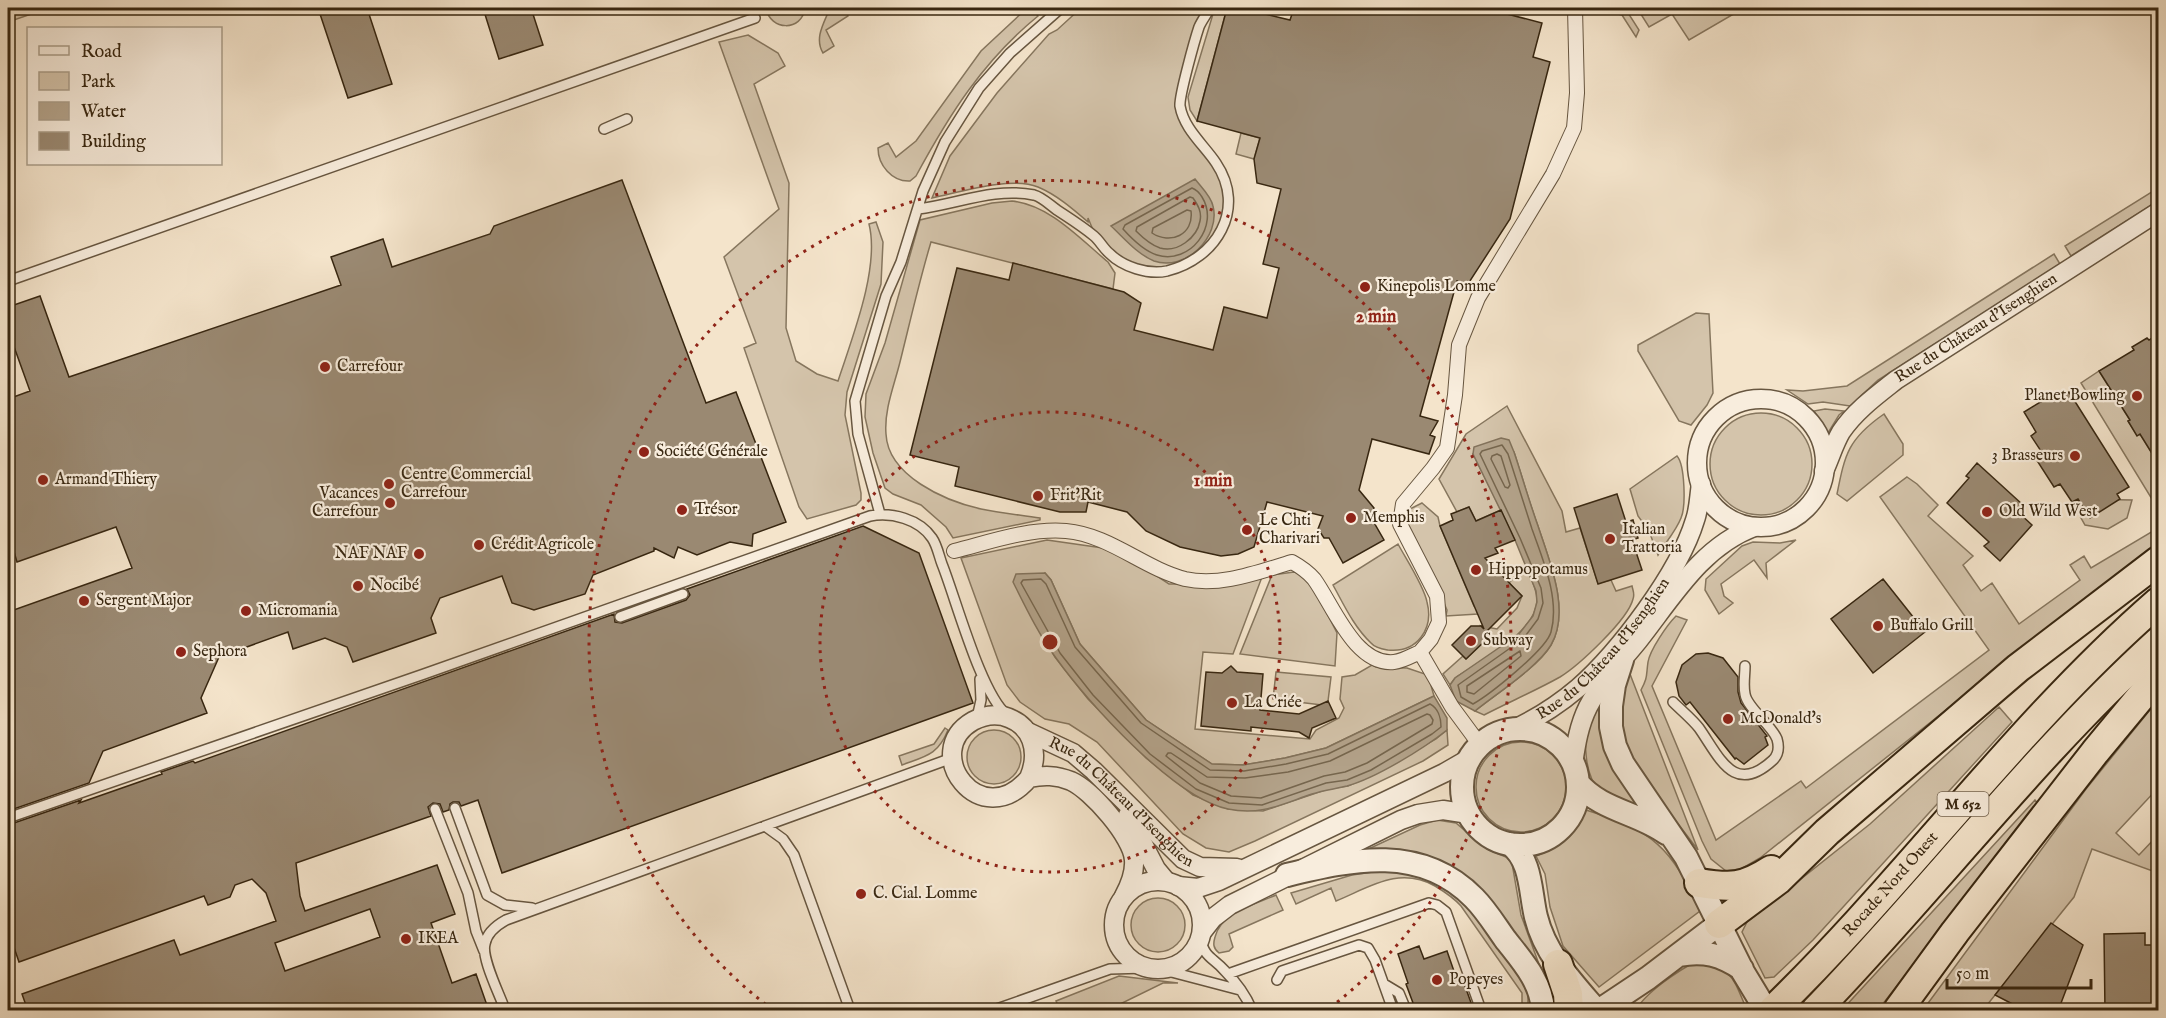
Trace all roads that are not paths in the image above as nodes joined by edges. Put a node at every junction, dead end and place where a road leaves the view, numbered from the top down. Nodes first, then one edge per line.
1 (1062, 8) edge
2 (1210, 8) edge
3 (1575, 8) edge
4 (755, 18) dead end
5 (627, 119) dead end
6 (604, 129) dead end
7 (918, 209) junction
8 (2158, 212) edge
9 (8, 281) edge
10 (1824, 471) junction
11 (1701, 484) junction
12 (880, 514) junction
13 (1754, 527) junction
14 (954, 551) dead end
15 (2158, 561) edge
16 (683, 594) dead end
17 (2158, 602) edge
18 (620, 616) dead end
19 (2158, 642) edge
20 (1420, 652) junction
21 (1622, 660) junction
22 (978, 664) junction
23 (1745, 666) dead end
24 (2158, 676) edge
25 (1673, 702) dead end
26 (976, 719) junction
27 (1012, 719) junction
28 (1512, 730) junction
29 (1028, 732) junction
30 (1475, 752) junction
31 (952, 758) junction
32 (1575, 774) junction
33 (1029, 778) junction
34 (1114, 792) junction
35 (455, 808) dead end
36 (435, 809) dead end
37 (1469, 814) junction
38 (8, 818) edge
39 (765, 826) junction
40 (1827, 832) junction
41 (1672, 838) junction
42 (1510, 844) junction
43 (1251, 864) junction
44 (1287, 875) junction
45 (1172, 883) junction
46 (1699, 883) junction
47 (1124, 896) junction
48 (540, 907) junction
49 (1719, 924) junction
50 (1201, 935) junction
51 (484, 951) junction
52 (1679, 955) junction
53 (1558, 964) junction
54 (1153, 968) junction
55 (1743, 971) junction
56 (1228, 974) junction
57 (1648, 978) junction
58 (1277, 980) dead end
59 (1384, 984) junction
60 (1240, 990) junction
61 (505, 1011) edge
62 (850, 1011) edge
63 (994, 1011) edge
64 (1252, 1011) edge
65 (1393, 1011) edge
66 (1406, 1011) edge
67 (1481, 1011) edge
68 (1543, 1011) edge
69 (1569, 1011) edge
70 (1598, 1011) edge
71 (1627, 1011) edge
72 (1766, 1011) edge
73 (1773, 1011) edge
74 (1816, 1011) edge
75 (1898, 1011) edge

1 - 7 lane
2 - 7 lane
3 - 20 street
4 - 9 lane
5 - 6 lane
7 - 12 lane
8 - 10 street, Rue du Château d'Isenghien
10 - 11 street
10 - 13 street
11 - 13 street
11 - 28 street, Rue du Château d'Isenghien
12 - 22 lane
12 - 38 lane
13 - 21 street, Rue du Château d'Isenghien
14 - 20 street
15 - 40 highway
16 - 18 lane
17 - 73 highway, Rocade Nord Ouest / M 652
19 - 74 highway, Rocade Nord Ouest / M 652
20 - 30 street
21 - 32 street, Rue du Château d'Isenghien
21 - 41 street
22 - 26 lane
22 - 27 lane
23 - 25 lane
24 - 75 highway
26 - 27 street
26 - 31 street
27 - 29 street
28 - 30 street, Rue du Château d'Isenghien
28 - 32 street, Rue du Château d'Isenghien
29 - 33 street
29 - 34 street, Rue du Château d'Isenghien
30 - 37 street
30 - 43 street, Rue du Château d'Isenghien
31 - 33 street
31 - 39 lane
32 - 41 street
32 - 42 street, Rue du Château d'Isenghien
33 - 47 street
34 - 43 street, Rue du Château d'Isenghien
34 - 45 street
35 - 48 lane
36 - 51 lane
37 - 42 street
37 - 44 street
39 - 48 lane
39 - 62 lane
40 - 46 highway
40 - 49 highway
41 - 46 street
42 - 53 street
43 - 45 street, Rue du Château d'Isenghien
44 - 50 street
44 - 68 street
45 - 47 street
45 - 50 street
46 - 49 street
47 - 54 street
48 - 51 lane
49 - 52 street
49 - 55 street
50 - 54 street
50 - 56 lane
51 - 61 lane
52 - 55 street
52 - 57 street
53 - 69 highway
53 - 70 street
54 - 60 lane
54 - 63 lane
55 - 72 street
56 - 60 lane
56 - 67 lane
57 - 70 street
57 - 71 street
58 - 59 lane
59 - 65 lane
59 - 66 lane
60 - 64 lane

